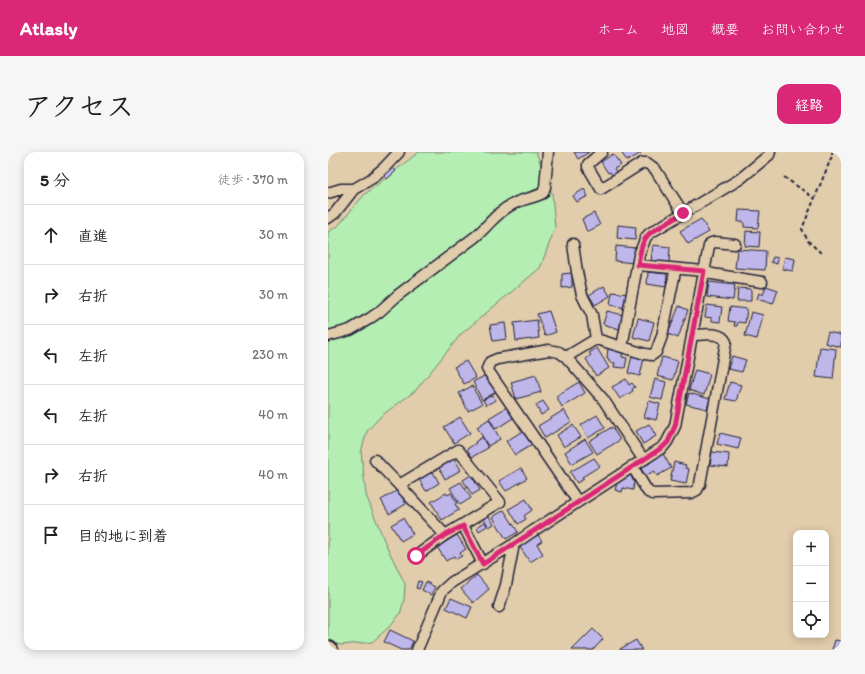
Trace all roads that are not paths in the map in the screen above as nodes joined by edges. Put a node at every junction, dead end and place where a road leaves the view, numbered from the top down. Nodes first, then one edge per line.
1 (400, 152) edge
2 (548, 152) edge
3 (602, 152) edge
4 (770, 152) edge
5 (354, 189) junction
6 (328, 193) edge
7 (683, 213) junction
8 (328, 218) edge
9 (573, 244) dead end
10 (735, 244) dead end
11 (638, 265) junction
12 (677, 270) junction
13 (704, 271) junction
14 (762, 282) dead end
15 (692, 335) junction
16 (328, 336) edge
17 (596, 339) junction
18 (622, 347) junction
19 (566, 357) junction
20 (643, 459) junction
21 (375, 460) dead end
22 (632, 466) junction
23 (400, 485) junction
24 (578, 502) junction
25 (463, 526) junction
26 (445, 535) junction
27 (514, 544) junction
28 (416, 556) dead end
29 (483, 564) junction
30 (499, 607) dead end
31 (328, 646) edge
32 (332, 650) edge
33 (417, 650) edge

1 - 5 street
2 - 16 street
3 - 7 street
4 - 7 street
5 - 6 street
5 - 8 street
7 - 11 street
9 - 17 street
10 - 13 street
11 - 12 street
11 - 18 street
12 - 13 street
12 - 18 street
13 - 14 street
13 - 15 street
15 - 20 street
15 - 22 street
17 - 18 street
17 - 19 street
19 - 20 street
19 - 24 street
20 - 22 street
21 - 23 street
22 - 24 street
23 - 25 street
23 - 26 street
24 - 27 street
25 - 26 street
25 - 29 street
26 - 28 street
27 - 29 street
27 - 30 street
29 - 33 street
31 - 32 street

